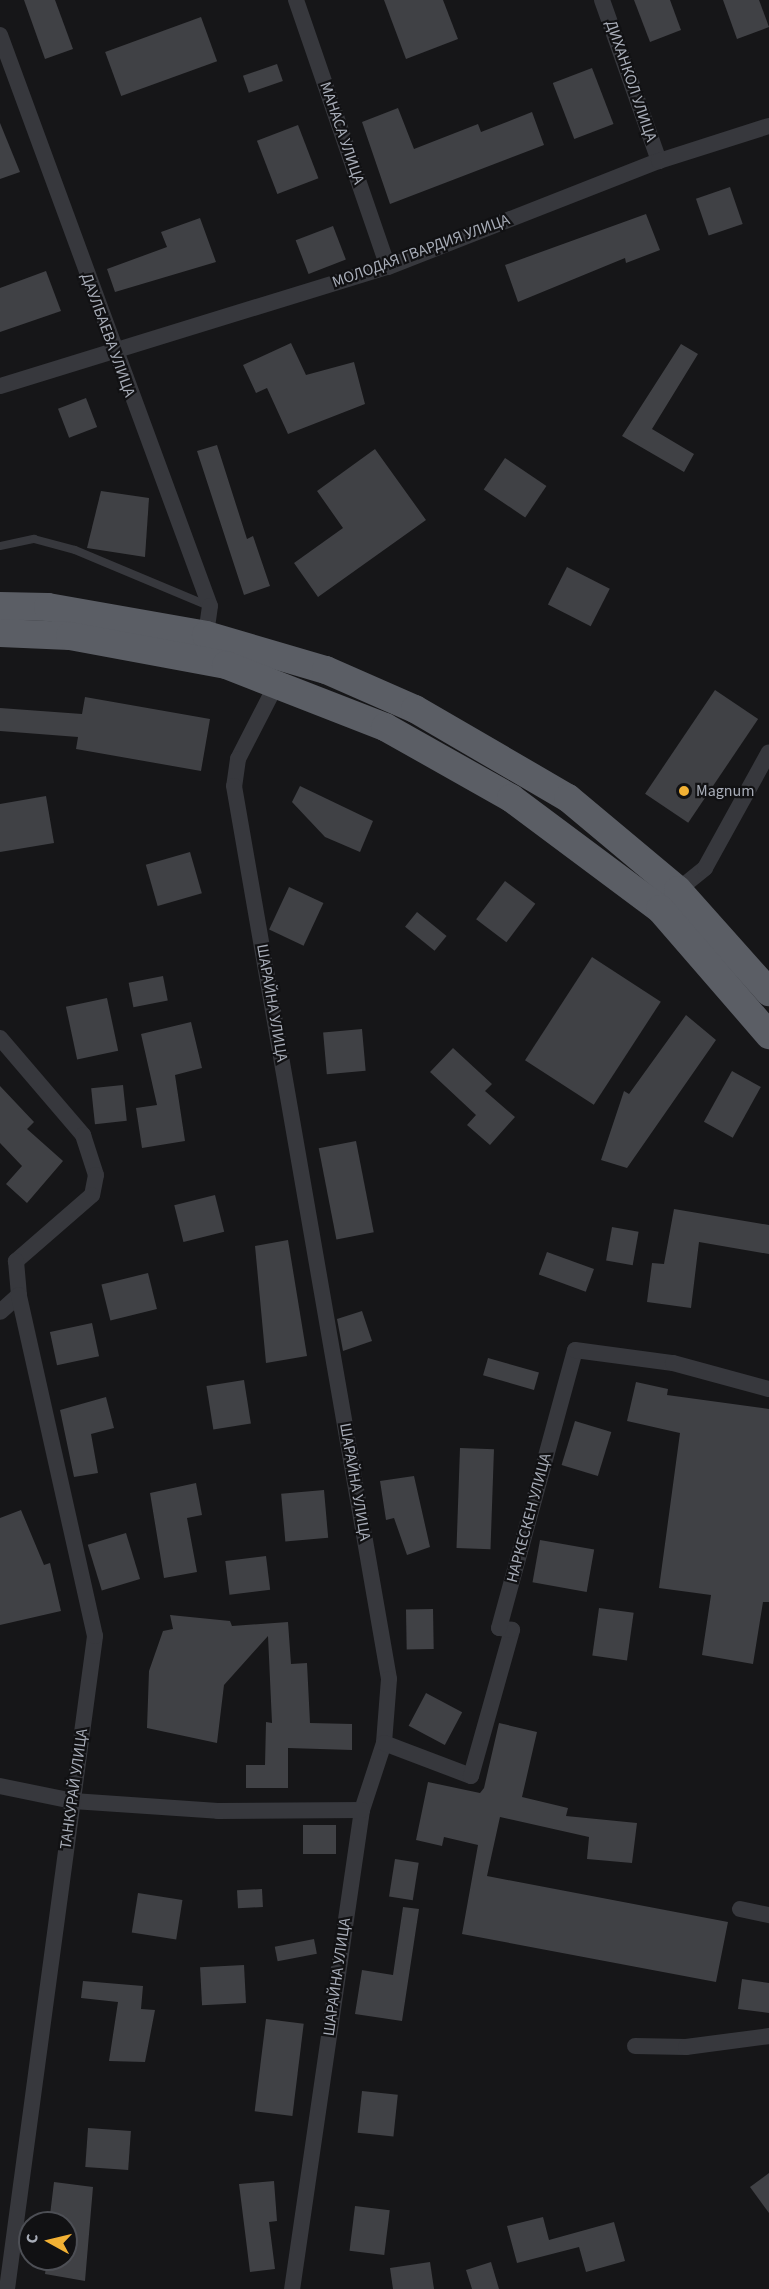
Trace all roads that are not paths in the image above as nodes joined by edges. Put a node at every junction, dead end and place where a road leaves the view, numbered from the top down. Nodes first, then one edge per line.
1 (296, 0) edge
2 (602, 0) edge
3 (0, 35) edge
4 (769, 126) edge
5 (659, 162) junction
6 (388, 267) junction
7 (114, 351) junction
8 (0, 386) edge
9 (0, 546) edge
10 (0, 606) edge
11 (210, 606) junction
12 (0, 633) edge
13 (206, 635) junction
14 (277, 683) junction
15 (769, 752) edge
16 (678, 890) junction
17 (769, 992) edge
18 (769, 1035) edge
19 (0, 1038) edge
20 (19, 1295) junction
21 (0, 1312) edge
22 (769, 1389) edge
23 (384, 1743) junction
24 (0, 1786) edge
25 (73, 1800) junction
26 (362, 1810) junction
27 (740, 1909) dead end
28 (769, 1915) edge
29 (769, 2036) edge
30 (635, 2046) dead end
31 (8, 2289) edge
32 (292, 2289) edge

1 - 6 street, МАНАСА УЛИЦА
2 - 5 street, ДИХАНКОЛ УЛИЦА
3 - 7 street, ДАУЛБАЕВА УЛИЦА
4 - 5 street, МОЛОДАЯ ГВАРДИЯ УЛИЦА
5 - 6 street, МОЛОДАЯ ГВАРДИЯ УЛИЦА
6 - 7 street, МОЛОДАЯ ГВАРДИЯ УЛИЦА
7 - 8 street, МОЛОДАЯ ГВАРДИЯ УЛИЦА
7 - 11 street, ДАУЛБАЕВА УЛИЦА
9 - 11 lane
10 - 13 highway
11 - 13 street, ДАУЛБАЕВА УЛИЦА
12 - 14 highway
13 - 16 highway
14 - 18 highway
14 - 23 street, ШАРАЙНА УЛИЦА
15 - 16 street
16 - 17 highway
19 - 20 street, ТАНКУРАЙ УЛИЦА
20 - 21 street
20 - 25 street, ТАНКУРАЙ УЛИЦА
22 - 23 street, НАРКЕСКЕН УЛИЦА
23 - 26 street, ШАРАЙНА УЛИЦА
24 - 25 street
25 - 26 street
25 - 31 street, ТАНКУРАЙ УЛИЦА
26 - 32 street, ШАРАЙНА УЛИЦА
27 - 28 street
29 - 30 street

